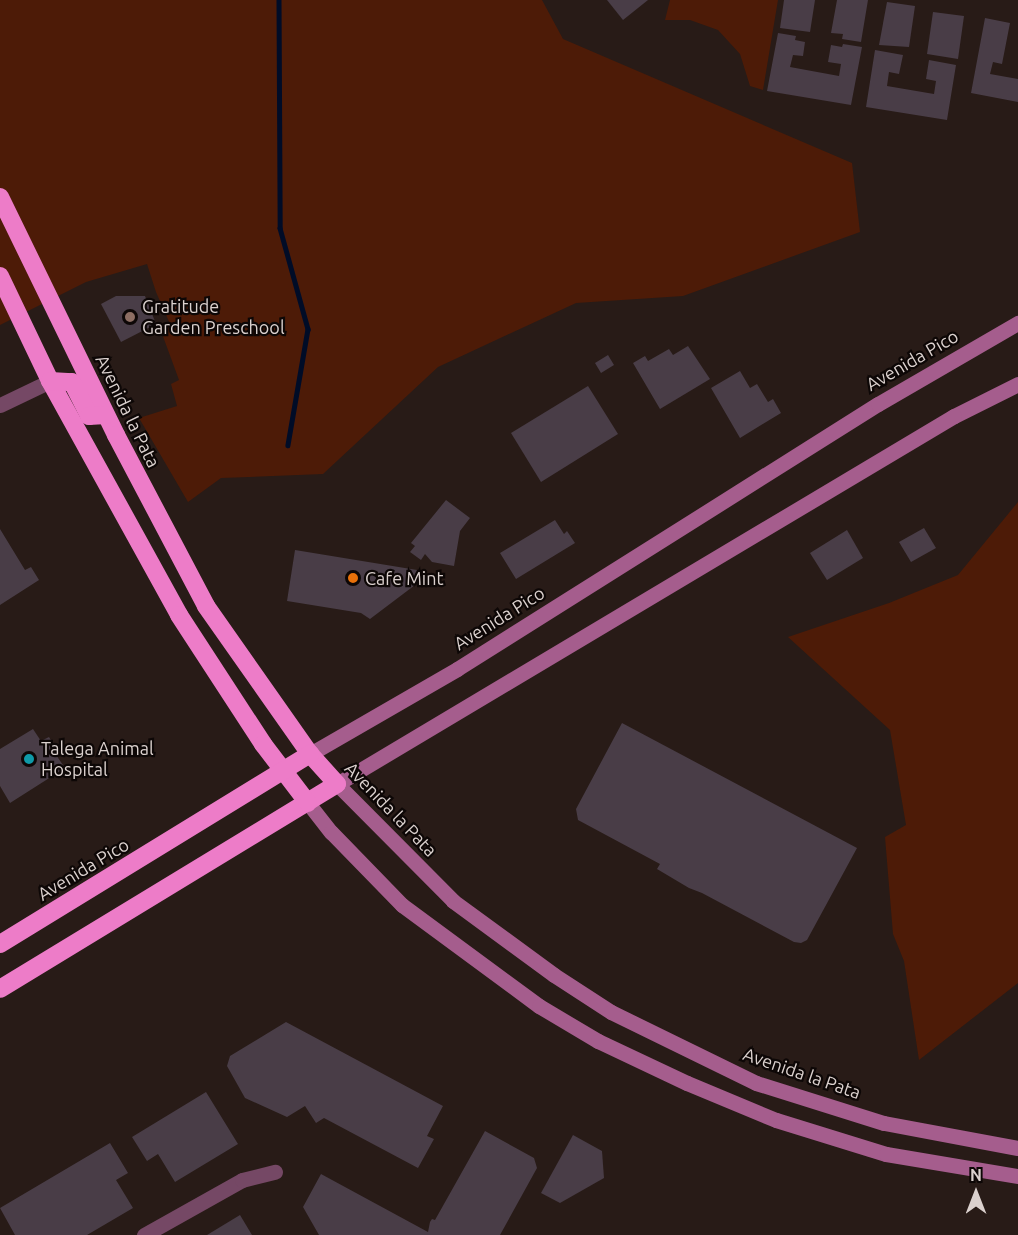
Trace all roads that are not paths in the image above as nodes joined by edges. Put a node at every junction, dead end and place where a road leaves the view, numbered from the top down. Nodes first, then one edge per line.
1 (0, 197) edge
2 (0, 276) edge
3 (1018, 323) edge
4 (50, 381) junction
5 (1018, 384) edge
6 (0, 405) edge
7 (106, 415) junction
8 (310, 754) junction
9 (284, 771) junction
10 (337, 784) junction
11 (309, 803) junction
12 (0, 944) edge
13 (0, 989) edge
14 (1018, 1148) edge
15 (275, 1172) dead end
16 (1018, 1176) edge
17 (144, 1235) edge

1 - 7 highway, Avenida la Pata
2 - 4 highway
3 - 8 main road, Avenida Pico
4 - 6 street
4 - 7 highway
4 - 9 highway
5 - 10 main road
7 - 8 highway, Avenida la Pata
8 - 9 highway, Avenida Pico
8 - 10 highway, Avenida la Pata
9 - 11 highway
9 - 12 highway, Avenida Pico
10 - 11 highway
10 - 14 main road, Avenida la Pata
11 - 13 highway
11 - 16 main road
15 - 17 street

